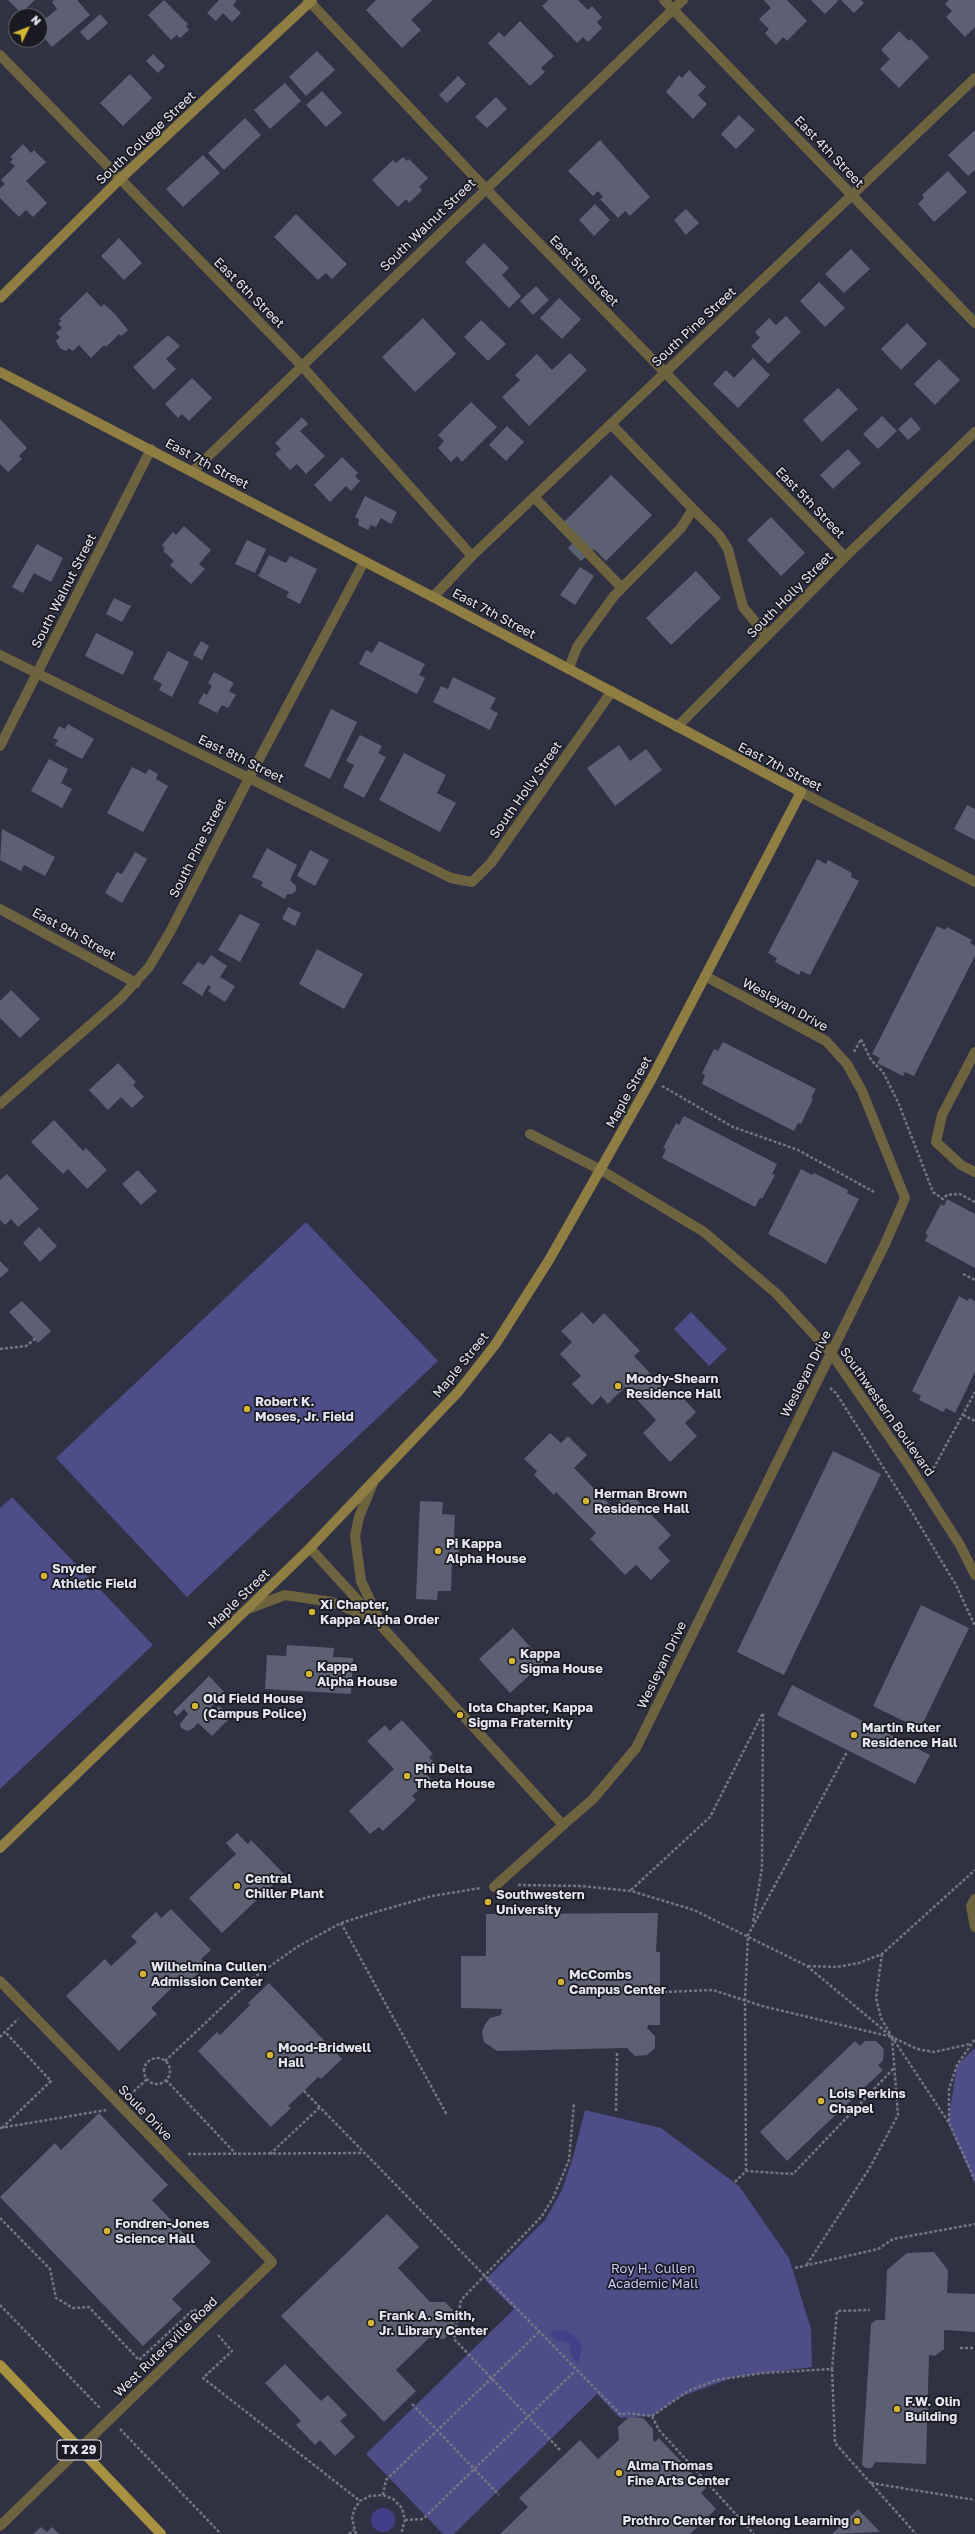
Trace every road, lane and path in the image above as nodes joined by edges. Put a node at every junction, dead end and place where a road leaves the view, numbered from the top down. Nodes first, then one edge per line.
1 (664, 0) edge
2 (683, 0) edge
3 (310, 1) edge
4 (673, 9) junction
5 (0, 55) edge
6 (975, 78) edge
7 (119, 180) junction
8 (485, 188) junction
9 (853, 195) junction
10 (0, 298) edge
11 (975, 323) edge
12 (301, 365) junction
13 (0, 372) edge
14 (665, 373) junction
15 (611, 424) junction
16 (975, 432) edge
17 (151, 450) junction
18 (193, 471) junction
19 (534, 497) junction
20 (693, 509) junction
21 (472, 556) junction
22 (845, 558) junction
23 (364, 562) junction
24 (622, 588) junction
25 (434, 597) junction
26 (768, 636) junction
27 (0, 655) edge
28 (569, 668) junction
29 (37, 672) junction
30 (612, 691) junction
31 (677, 727) junction
32 (0, 746) edge
33 (249, 778) junction
34 (801, 792) junction
35 (472, 882) joint
36 (975, 882) edge
37 (0, 909) edge
38 (705, 976) junction
39 (136, 983) junction
40 (975, 1052) edge
41 (847, 1064) junction
42 (651, 1080) junction
43 (0, 1104) edge
44 (530, 1134) dead end
45 (601, 1170) junction
46 (975, 1172) edge
47 (874, 1192) dead end
48 (975, 1202) edge
49 (963, 1274) dead end
50 (975, 1280) edge
51 (35, 1339) dead end
52 (0, 1349) edge
53 (831, 1353) junction
54 (817, 1379) junction
55 (975, 1392) edge
56 (963, 1415) junction
57 (975, 1422) edge
58 (373, 1483) junction
59 (923, 1487) junction
60 (310, 1548) junction
61 (975, 1575) edge
62 (248, 1609) junction
63 (381, 1624) junction
64 (975, 1626) edge
65 (847, 1752) dead end
66 (563, 1825) junction
67 (0, 1848) edge
68 (975, 1870) edge
69 (494, 1887) junction
70 (631, 1891) junction
71 (975, 1899) edge
72 (341, 1923) junction
73 (752, 1927) junction
74 (975, 1927) edge
75 (748, 1936) junction
76 (882, 1954) junction
77 (807, 1966) junction
78 (0, 1982) edge
79 (664, 1992) dead end
80 (745, 2000) junction
81 (27, 2010) junction
82 (4, 2032) junction
83 (0, 2037) edge
84 (892, 2037) junction
85 (975, 2039) edge
86 (970, 2044) junction
87 (618, 2051) dead end
88 (165, 2061) junction
89 (894, 2068) junction
90 (147, 2079) junction
91 (166, 2080) junction
92 (304, 2091) dead end
93 (574, 2103) dead end
94 (119, 2105) junction
95 (320, 2107) junction
96 (616, 2111) dead end
97 (447, 2115) dead end
98 (949, 2123) junction
99 (1, 2128) edge
100 (167, 2154) junction
101 (236, 2154) junction
102 (270, 2154) junction
103 (366, 2154) junction
104 (746, 2171) junction
105 (975, 2180) edge
106 (735, 2182) dead end
107 (975, 2224) edge
108 (272, 2262) joint
109 (806, 2266) junction
110 (795, 2268) dead end
111 (485, 2276) junction
112 (870, 2310) dead end
113 (538, 2333) dead end
114 (960, 2348) dead end
115 (975, 2348) edge
116 (0, 2365) edge
117 (832, 2369) junction
118 (575, 2371) dead end
119 (491, 2378) junction
120 (412, 2404) dead end
121 (652, 2416) junction
122 (527, 2417) junction
123 (438, 2431) junction
124 (79, 2449) junction
125 (560, 2450) dead end
126 (474, 2469) junction
127 (871, 2483) junction
128 (383, 2495) junction
129 (499, 2495) dead end
130 (975, 2500) edge
131 (405, 2520) junction
132 (0, 2526) edge
133 (354, 2530) junction
134 (161, 2534) edge
135 (349, 2534) edge
136 (356, 2534) edge
137 (401, 2534) edge
138 (754, 2534) edge
139 (916, 2534) edge

1 - 4 street, East 4th Street
2 - 4 street, South Walnut Street
3 - 7 street, South College Street
3 - 8 street, East 5th Street
4 - 8 street, South Walnut Street
4 - 9 street, East 4th Street
5 - 7 street, East 6th Street
6 - 9 street, South Pine Street
7 - 10 street, South College Street
7 - 12 street, East 6th Street
8 - 12 street, South Walnut Street
8 - 14 street, East 5th Street
9 - 11 street, East 4th Street
9 - 14 street, South Pine Street
12 - 18 street, South Walnut Street
12 - 21 street, East 6th Street
13 - 17 street, East 7th Street
14 - 15 street, South Pine Street
14 - 22 street, East 5th Street
15 - 19 street, South Pine Street
15 - 20 street
16 - 22 street, South Holly Street
17 - 18 street, East 7th Street
17 - 29 street, South Walnut Street
18 - 23 street, East 7th Street
19 - 21 street, South Pine Street
19 - 24 street
20 - 24 street
20 - 26 street
21 - 25 street, South Pine Street
22 - 26 street, South Holly Street
23 - 25 street, East 7th Street
23 - 33 street, South Pine Street
24 - 28 street
25 - 28 street, East 7th Street
26 - 31 street, South Holly Street
27 - 29 street, East 8th Street
28 - 30 street, East 7th Street
29 - 32 street, South Walnut Street
29 - 33 street, East 8th Street
30 - 31 street, East 7th Street
30 - 35 street, South Holly Street
31 - 34 street, East 7th Street
33 - 35 street, East 8th Street
33 - 39 street, South Pine Street
34 - 36 street, East 7th Street
34 - 38 street, Maple Street
37 - 39 street, East 9th Street
38 - 41 street, Wesleyan Drive
38 - 42 street, Maple Street
39 - 43 street, South Pine Street
40 - 46 street
41 - 48 path
41 - 53 street, Wesleyan Drive
42 - 45 street, Maple Street
42 - 47 path
44 - 45 street, Southwestern Boulevard
45 - 53 street, Southwestern Boulevard
45 - 58 street, Maple Street
49 - 50 path
51 - 52 path
53 - 54 street, Wesleyan Drive
53 - 59 street, Southwestern Boulevard
54 - 64 path
54 - 66 street, Wesleyan Drive
55 - 56 path
56 - 57 path
56 - 59 path
58 - 60 street, Maple Street
58 - 63 street
59 - 61 street, Southwestern Boulevard
60 - 62 street, Maple Street
60 - 63 street
62 - 63 street
62 - 67 street, Maple Street
63 - 66 street
65 - 73 path
66 - 69 street, Wesleyan Drive
68 - 76 path
69 - 70 path
69 - 72 path
70 - 73 path
70 - 75 path
71 - 74 street
72 - 88 path
72 - 97 path
73 - 75 path
75 - 77 path
75 - 80 path
76 - 77 path
76 - 84 path
77 - 84 path
78 - 81 street, Soule Drive
79 - 80 path
80 - 84 path
80 - 104 path
81 - 82 path
81 - 94 street, Soule Drive
82 - 83 path
82 - 99 path
84 - 86 path
84 - 89 path
84 - 98 path
85 - 86 path
86 - 98 path
87 - 96 path
88 - 90 path
88 - 91 path
89 - 104 path
89 - 109 path
90 - 91 path
90 - 94 path
91 - 101 path
92 - 95 path
93 - 111 path
94 - 99 path
94 - 100 street, Soule Drive
95 - 102 path
95 - 103 path
98 - 105 path
100 - 101 path
100 - 108 street, Soule Drive
101 - 102 path
102 - 103 path
103 - 111 path
104 - 106 path
107 - 109 path
108 - 124 street, West Rutersville Road
109 - 110 path
111 - 119 path
111 - 121 path
112 - 117 path
113 - 119 path
114 - 115 path
116 - 124 main road, TX 29
117 - 121 path
117 - 127 path
118 - 122 path
119 - 122 path
119 - 123 path
120 - 123 path
121 - 138 path
122 - 125 path
122 - 126 path
123 - 126 path
123 - 128 path
124 - 132 street, West Rutersville Road
124 - 134 main road, TX 29
126 - 129 path
126 - 131 path
127 - 130 path
127 - 139 path
128 - 131 path
128 - 133 path
131 - 137 path
133 - 135 path
133 - 136 path

